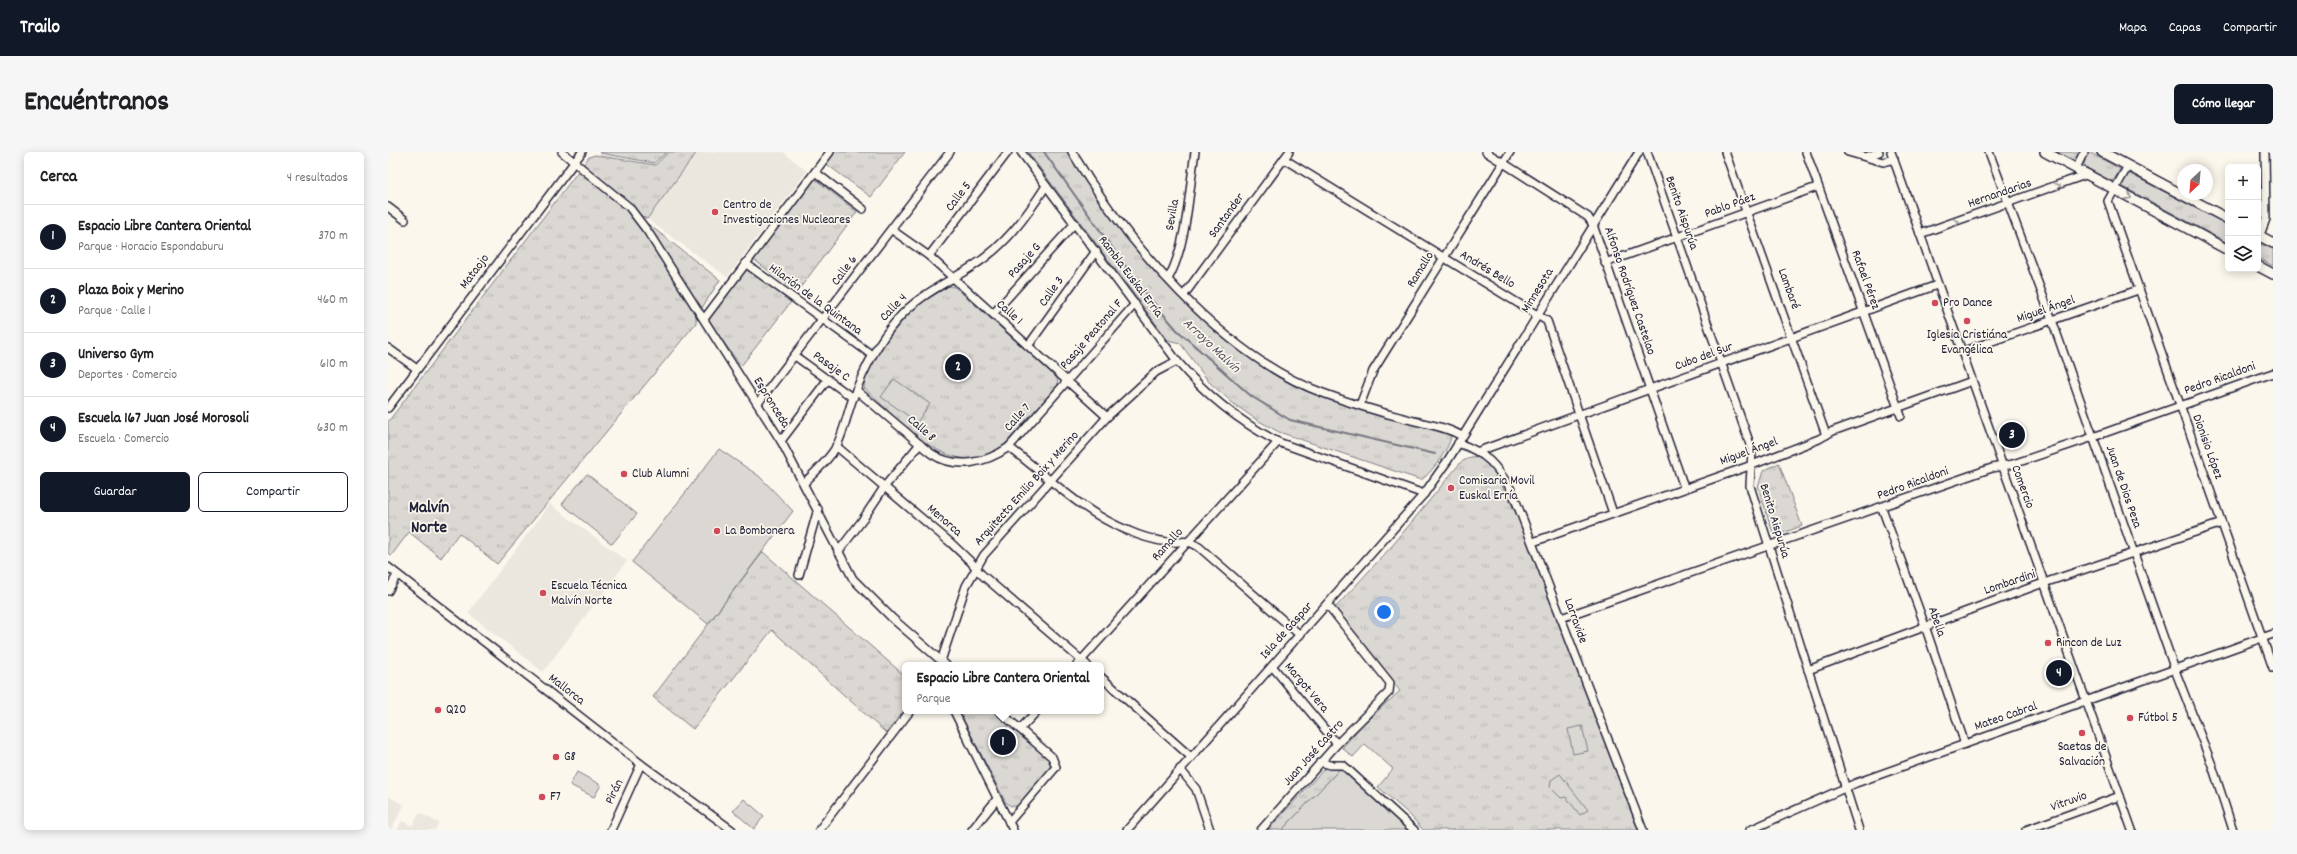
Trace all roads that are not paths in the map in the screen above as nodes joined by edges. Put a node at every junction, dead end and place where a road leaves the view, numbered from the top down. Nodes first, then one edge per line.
1 (562, 152) edge
2 (582, 152) edge
3 (830, 152) edge
4 (950, 152) edge
5 (1008, 152) edge
6 (1021, 152) edge
7 (1072, 152) edge
8 (1195, 152) edge
9 (1289, 152) edge
10 (1486, 152) edge
11 (1510, 152) edge
12 (1639, 152) edge
13 (1647, 152) edge
14 (1724, 152) edge
15 (1806, 152) edge
16 (1848, 152) edge
17 (1879, 152) edge
18 (1989, 152) edge
19 (2045, 152) edge
20 (2084, 152) edge
21 (2102, 152) edge
22 (2265, 152) edge
23 (1892, 156) edge
24 (1864, 157) junction
25 (1284, 159) junction
26 (575, 162) junction
27 (1503, 163) junction
28 (2128, 166) junction
29 (2076, 168) junction
30 (815, 172) junction
31 (2088, 174) junction
32 (1046, 186) junction
33 (1818, 187) junction
34 (2114, 189) junction
35 (2008, 204) junction
36 (388, 208) edge
37 (863, 209) dead end
38 (1747, 213) junction
39 (2225, 217) edge
40 (405, 220) dead end
41 (1075, 223) junction
42 (1593, 225) junction
43 (892, 230) junction
44 (1920, 234) junction
45 (2259, 236) edge
46 (1677, 238) junction
47 (2261, 238) edge
48 (2273, 243) edge
49 (2225, 248) edge
50 (1096, 251) junction
51 (929, 256) junction
52 (1443, 257) junction
53 (745, 263) junction
54 (1605, 263) junction
55 (2261, 268) edge
56 (2273, 274) edge
57 (953, 278) junction
58 (1168, 279) junction
59 (1937, 285) junction
60 (2138, 290) junction
61 (1184, 295) junction
62 (1135, 304) junction
63 (1864, 313) junction
64 (993, 314) junction
65 (1537, 315) junction
66 (704, 319) junction
67 (822, 320) junction
68 (2052, 320) junction
69 (1793, 338) junction
70 (1028, 346) junction
71 (388, 348) edge
72 (1961, 352) junction
73 (872, 355) junction
74 (795, 356) junction
75 (1177, 361) junction
76 (1721, 363) junction
77 (417, 369) junction
78 (2273, 373) edge
79 (828, 380) junction
80 (1067, 381) junction
81 (1972, 381) junction
82 (856, 390) junction
83 (1650, 390) junction
84 (853, 398) junction
85 (758, 403) junction
86 (1360, 405) junction
87 (1897, 407) junction
88 (2180, 407) junction
89 (388, 408) edge
90 (1579, 414) junction
91 (1900, 416) dead end
92 (1107, 417) junction
93 (1826, 435) junction
94 (1462, 436) junction
95 (2093, 437) junction
96 (781, 441) junction
97 (1278, 442) junction
98 (1458, 443) junction
99 (920, 444) junction
100 (836, 446) junction
101 (1009, 447) junction
102 (1479, 451) junction
103 (981, 462) joint
104 (1752, 465) junction
105 (2002, 466) junction
106 (1052, 480) junction
107 (804, 483) junction
108 (885, 486) junction
109 (1684, 487) junction
110 (1424, 494) junction
111 (1882, 508) junction
112 (818, 510) junction
113 (1613, 513) junction
114 (2222, 523) junction
115 (1188, 540) junction
116 (1533, 542) junction
117 (1768, 546) junction
118 (838, 552) junction
119 (2134, 554) junction
120 (388, 567) edge
121 (976, 567) junction
122 (397, 574) junction
123 (799, 575) dead end
124 (2044, 584) junction
125 (388, 591) edge
126 (1327, 604) junction
127 (1561, 618) junction
128 (1925, 626) junction
129 (2273, 634) edge
130 (1300, 635) junction
131 (2262, 638) junction
132 (940, 662) edge
133 (943, 662) edge
134 (1081, 662) edge
135 (1083, 662) edge
136 (1272, 666) junction
137 (2273, 668) edge
138 (1808, 670) junction
139 (2175, 670) junction
140 (1104, 680) edge
141 (2086, 702) junction
142 (908, 714) edge
143 (955, 714) edge
144 (1002, 714) edge
145 (1034, 714) edge
146 (1020, 729) junction
147 (1337, 744) junction
148 (1965, 744) junction
149 (1191, 757) junction
150 (1320, 762) junction
151 (641, 764) junction
152 (1180, 769) junction
153 (1846, 788) junction
154 (2120, 796) junction
155 (997, 799) junction
156 (1009, 822) junction
157 (611, 830) edge
158 (731, 830) edge
159 (818, 830) edge
160 (972, 830) edge
161 (1013, 830) edge
162 (1127, 830) edge
163 (1210, 830) edge
164 (1261, 830) edge
165 (1414, 830) edge
166 (1643, 830) edge
167 (1750, 830) edge
168 (1859, 830) edge
169 (2026, 830) edge
170 (2132, 830) edge
171 (2233, 830) edge

1 - 26 street, Espronceda
2 - 26 street, Mataojo
3 - 30 street
4 - 43 street, Calle 6
5 - 51 street, Calle 5
6 - 32 street, Rambla Euskal Erría
7 - 58 street, Rambla Euskal Erría
8 - 58 street, Sevilla
9 - 25 street, Santander
10 - 27 street, Alfonso Rodríguez Castelao
11 - 27 street, Ramallo
12 - 42 street, Minnesota
13 - 46 street, Benito Aispurúa
14 - 38 street, Lambaré
15 - 33 street, Rafael Pérez
16 - 24 street
17 - 24 street
18 - 35 street, Juan de Dios Peza
19 - 29 main road
20 - 29 street
21 - 28 main road
22 - 45 street
23 - 24 street
23 - 44 street, Comercio
25 - 52 street, Andrés Bello
25 - 61 street, Santander
26 - 66 street, Espronceda
26 - 77 street, Mataojo
27 - 42 street, Alfonso Rodríguez Castelao
27 - 52 street, Ramallo
28 - 34 street, Dionisio López
28 - 39 main road
29 - 31 main road
30 - 37 street
30 - 53 street
31 - 34 main road
35 -> 31 street, Hernandarias
32 - 41 street, Rambla Euskal Erría
32 - 57 street, Calle 4
33 - 38 street, Pablo Páez
33 - 63 street, Rafael Pérez
34 -> 49 main road
34 - 60 street, Dionisio López
44 -> 35 street, Hernandarias
35 - 68 street, Juan de Dios Peza
36 - 40 street
38 - 46 street, Pablo Páez
38 - 69 street, Lambaré
41 - 50 street, Rambla Euskal Erría
41 - 64 street, Pasaje G
42 - 54 street, Alfonso Rodríguez Castelao
42 - 65 street, Minnesota
43 - 51 street, Calle 1
43 - 67 street, Calle 6
44 - 59 street, Comercio
46 - 54 street, Pablo Páez
46 - 76 street, Benito Aispurúa
47 - 48 main road
50 - 62 street, Rambla Euskal Erría
50 - 70 street, Calle 3
51 - 57 street, Calle 1
52 - 65 street, Andrés Bello
52 - 86 street, Ramallo
53 - 66 street
53 - 67 street, Hilarión de la Quintana
54 - 83 street, Alfonso Rodríguez Castelao
55 - 56 main road
57 - 64 street, Calle 1
57 - 73 street, Calle 4
58 - 61 street, Rambla Euskal Erría
59 - 63 street, Cubo del Sur
59 - 72 street, Comercio
60 - 68 street, Miguel Ángel
60 - 88 street, Dionisio López
61 - 86 street, Rambla Euskal Erría
62 - 75 street, Rambla Euskal Erría
62 - 80 street, Pasaje Peatonal F
63 - 69 street, Cubo del Sur
63 - 87 street, Rafael Pérez
64 - 70 street, Calle 1
65 - 90 street, Andrés Bello
65 - 94 street, Minnesota
66 - 85 street, Espronceda
67 - 73 street, Hilarión de la Quintana
67 - 74 street, Calle 6
68 - 72 street, Miguel Ángel
68 - 95 street, Juan de Dios Peza
69 - 76 street, Cubo del Sur
69 - 93 street, Lambaré
70 - 80 street, Calle 1
71 - 77 street
72 - 81 street, Comercio
73 - 82 street, Calle 4
74 - 79 street, Pasaje C
74 - 85 street, Calle 6
75 - 92 street, Arquitecto Emilio Boix y Merino
75 - 97 street, Rambla Euskal Erría
76 - 83 street, Cubo del Sur
76 - 104 street, Benito Aispurúa
77 - 89 street, Mataojo
78 - 88 street, Pedro Ricaldoni
79 - 84 street, Pasaje C
79 - 96 street
80 - 92 street, Calle 1
80 - 101 street, Calle 7
81 - 87 street, Miguel Ángel
81 - 105 street, Comercio
82 - 84 street, Calle 4
82 - 99 street, Calle 8
83 - 90 street, Cubo del Sur
83 - 109 street, Alfonso Rodríguez Castelao
84 - 100 street, Calle 4
85 - 96 street, Espronceda
86 - 94 street, Rambla Euskal Erría
87 - 91 street, Rafael Pérez
87 - 93 street, Miguel Ángel
88 - 95 street, Pedro Ricaldoni
88 - 114 street, Dionisio López
90 - 102 street, Cubo del Sur
90 - 113 street, Andrés Bello
92 - 106 street, Arquitecto Emilio Boix y Merino
93 - 104 street, Miguel Ángel
94 - 98 street, Minnesota
95 - 105 street, Pedro Ricaldoni
95 - 119 street, Juan de Dios Peza
96 - 107 street, Espronceda
97 - 110 street, Rambla Euskal Erría
97 - 115 street, Ramallo
98 - 102 street, Larravide
98 - 110 street, Isla de Gaspar
99 - 103 street, Calle 8
99 - 108 street
100 - 107 street, Calle 4
100 - 108 street, Menorca
101 - 103 street, Calle 7
101 - 106 street
102 - 116 street, Larravide
104 - 109 street, Miguel Ángel
104 - 117 street, Benito Aispurúa
105 - 111 street, Pedro Ricaldoni
105 - 124 street, Comercio
106 - 115 street
106 - 121 street, Arquitecto Emilio Boix y Merino
107 - 112 street, Espronceda
108 - 118 street
108 - 121 street, Menorca
109 - 113 street, Miguel Ángel
110 - 126 street, Isla de Gaspar
111 - 117 street, Pedro Ricaldoni
111 - 128 street, Abella
112 - 118 street, Espronceda
112 - 123 street
113 - 116 street, Miguel Ángel
114 - 119 street, Lombardini
114 - 131 street, Dionisio López
115 - 130 street
115 - 135 street, Ramallo
116 - 127 street, Larravide
117 - 127 street, Pedro Ricaldoni
117 - 138 street, Benito Aispurúa
118 - 132 street, Espronceda
119 - 124 street, Lombardini
119 - 139 street, Juan de Dios Peza
120 - 122 street, Mallorca
121 - 133 street, Arquitecto Emilio Boix y Merino
121 - 134 street, Menorca
122 - 125 street
122 - 151 street, Mallorca
124 - 128 street, Lombardini
124 - 141 street, Comercio
126 - 130 street, Isla de Gaspar
126 - 147 street, Juan José Castro
127 - 166 street, Larravide
128 - 138 street, Lombardini
128 - 148 street, Abella
129 - 131 street, Mateo Cabral
130 - 136 street, Isla de Gaspar
131 - 137 street, Dionisio López
131 - 139 street, Mateo Cabral
136 - 147 street, Margot Vera
136 - 149 street, Isla de Gaspar
138 - 153 street, Benito Aispurúa
139 - 141 street, Mateo Cabral
139 - 171 street, Juan de Dios Peza
140 - 149 street
141 - 148 street, Mateo Cabral
141 - 154 street, Comercio
142 - 159 street
143 - 155 street
144 - 146 street
145 - 146 street
146 - 156 street
147 - 150 street, Juan José Castro
148 - 153 street, Mateo Cabral
149 - 152 street, Isla de Gaspar
150 - 164 street, Juan José Castro
150 - 165 street
151 - 157 street, Pirán
151 - 158 street, Mallorca
152 - 162 street, Isla de Gaspar
152 - 163 street
153 - 167 street, Mateo Cabral
153 - 168 street, Benito Aispurúa
154 - 169 street, Vitruvio
154 - 170 street, Comercio
155 - 156 street
155 - 160 street
156 - 161 street

